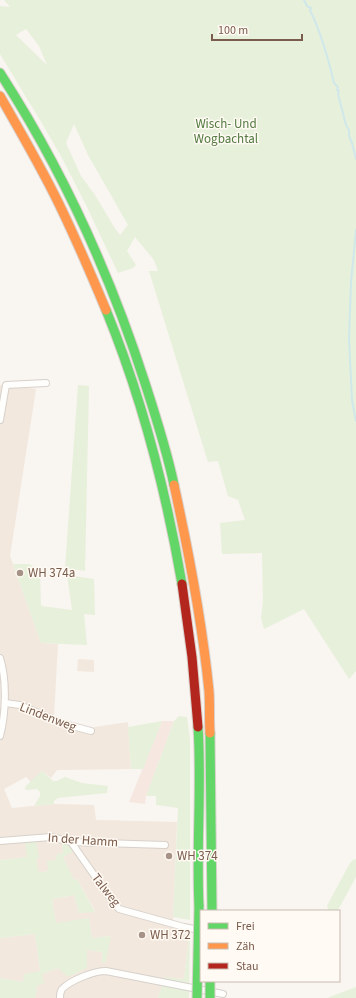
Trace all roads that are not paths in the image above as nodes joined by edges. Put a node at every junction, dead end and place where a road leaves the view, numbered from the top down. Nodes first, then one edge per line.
1 (0, 73) edge
2 (0, 96) edge
3 (46, 383) dead end
4 (0, 420) edge
5 (0, 658) edge
6 (5, 703) junction
7 (91, 731) dead end
8 (0, 736) edge
9 (0, 841) edge
10 (71, 842) junction
11 (165, 845) dead end
12 (212, 909) edge
13 (200, 931) edge
14 (210, 982) edge
15 (223, 994) dead end
16 (60, 998) edge
17 (198, 998) edge
18 (210, 998) edge

1 - 12 highway
2 - 17 highway, bridge
3 - 4 street
5 - 6 street
6 - 7 street, Lindenweg
6 - 8 street
9 - 10 street, In der Hamm
10 - 11 street, In der Hamm
10 - 13 street, Talweg
14 - 18 highway, bridge
15 - 16 street

